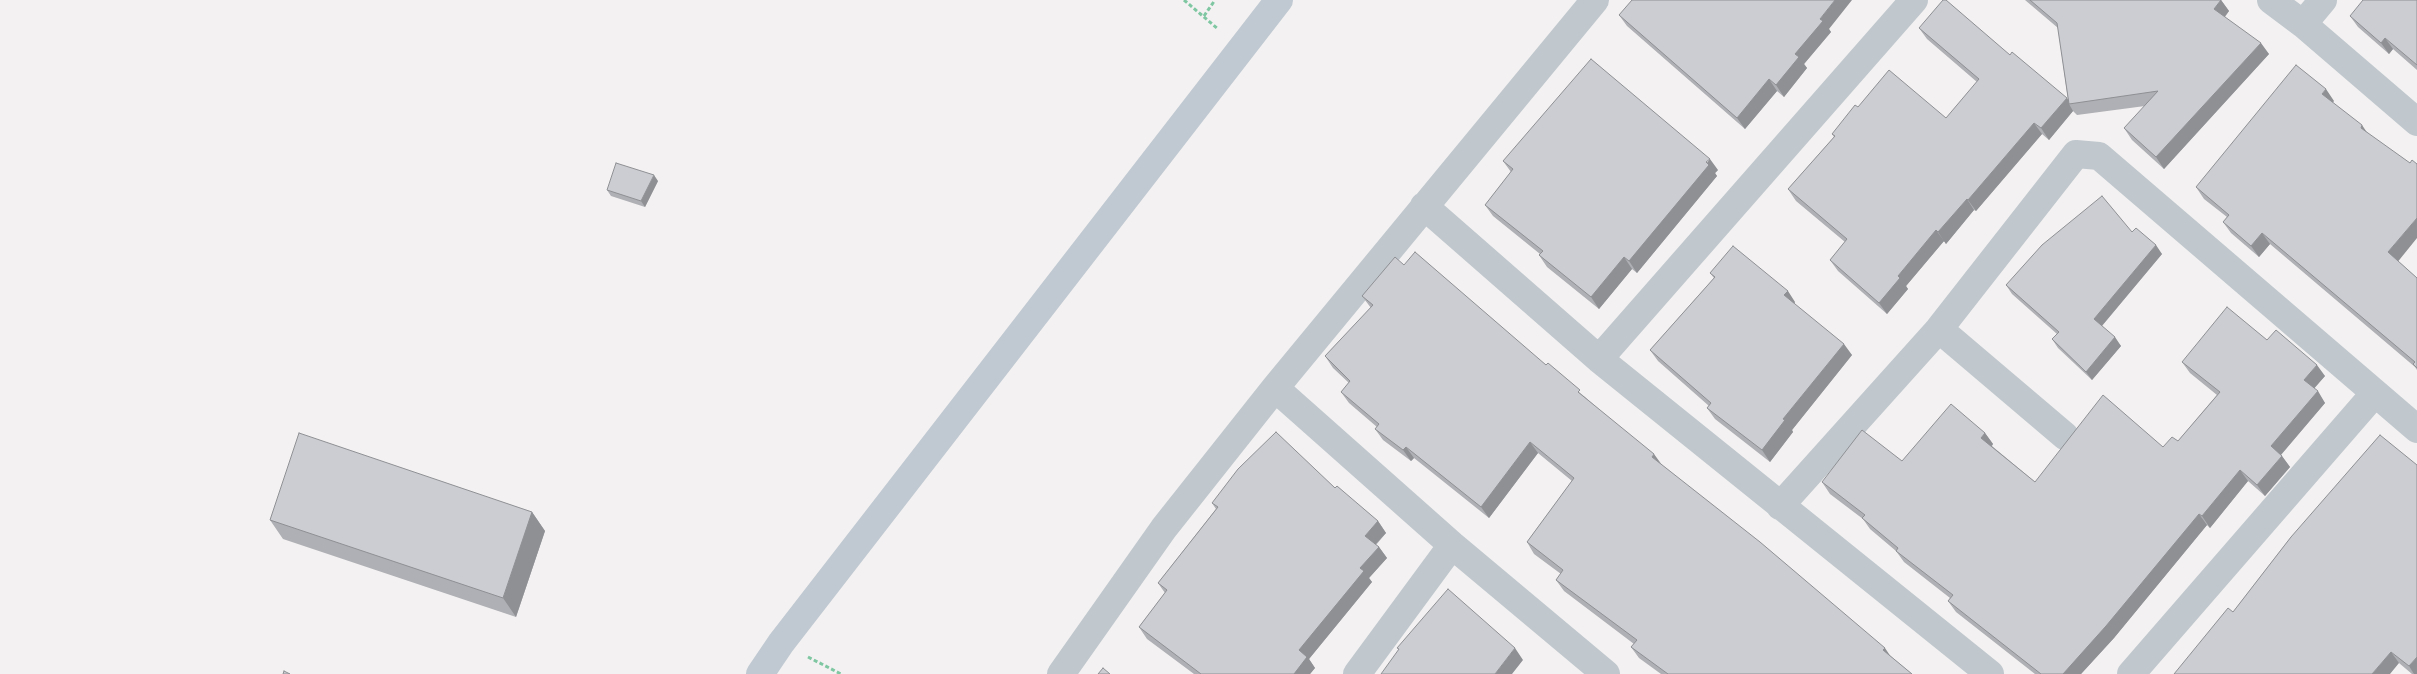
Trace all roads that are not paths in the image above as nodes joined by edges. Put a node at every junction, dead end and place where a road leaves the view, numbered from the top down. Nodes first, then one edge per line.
1 (1279, 0) edge
2 (1594, 0) edge
3 (1914, 0) edge
4 (2271, 0) edge
5 (2323, 0) edge
6 (2303, 24) junction
7 (2417, 122) edge
8 (1424, 206) junction
9 (1939, 329) junction
10 (1599, 358) junction
11 (1275, 388) junction
12 (2375, 393) junction
13 (2417, 429) edge
14 (2065, 436) dead end
15 (1780, 506) junction
16 (1452, 545) junction
17 (760, 674) edge
18 (1060, 674) edge
19 (1357, 674) edge
20 (1606, 674) edge
21 (1990, 674) edge
22 (2131, 674) edge

1 - 17 main road
2 - 8 street
3 - 10 street
4 - 6 street
5 - 6 street
6 - 7 street
8 - 10 street
8 - 11 street
9 - 12 street
9 - 14 street
9 - 15 street
10 - 15 street
11 - 16 street
11 - 18 street
12 - 13 street
12 - 22 street
15 - 21 street
16 - 19 street
16 - 20 street

